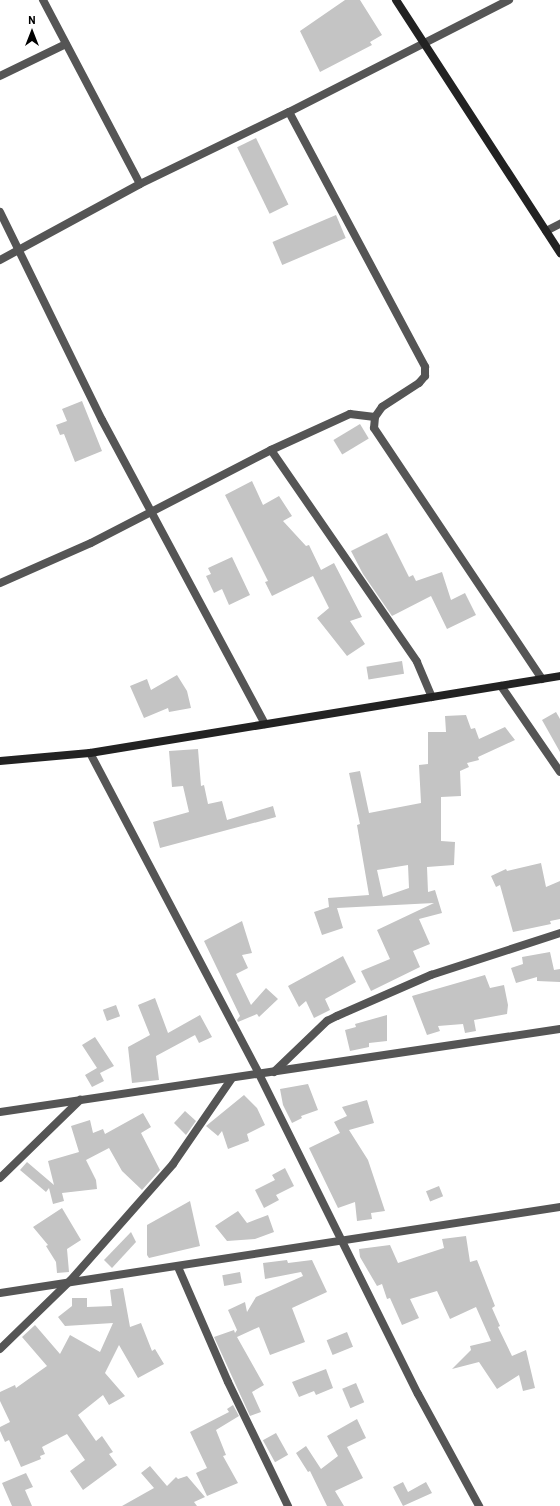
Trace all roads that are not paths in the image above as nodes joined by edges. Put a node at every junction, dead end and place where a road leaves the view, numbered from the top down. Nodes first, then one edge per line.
1 (43, 0) edge
2 (396, 0) edge
3 (509, 0) edge
4 (66, 44) junction
5 (425, 44) junction
6 (0, 76) edge
7 (289, 112) junction
8 (140, 184) junction
9 (0, 212) edge
10 (560, 224) edge
11 (546, 231) junction
12 (18, 250) junction
13 (560, 253) edge
14 (0, 260) edge
15 (375, 416) junction
16 (271, 450) junction
17 (152, 512) junction
18 (0, 583) edge
19 (560, 676) edge
20 (542, 679) junction
21 (501, 686) junction
22 (432, 697) junction
23 (265, 724) junction
24 (90, 753) junction
25 (0, 761) edge
26 (560, 772) edge
27 (560, 933) edge
28 (560, 1029) edge
29 (274, 1072) junction
30 (259, 1074) junction
31 (232, 1078) junction
32 (80, 1100) junction
33 (0, 1112) edge
34 (0, 1178) edge
35 (560, 1207) edge
36 (339, 1239) junction
37 (178, 1267) junction
38 (70, 1281) junction
39 (0, 1293) edge
40 (0, 1349) edge
41 (288, 1506) edge
42 (479, 1506) edge

1 - 4 street
2 - 5 street
3 - 5 street
4 - 6 street
4 - 8 street
5 - 7 street
5 - 11 street
7 - 8 street
7 - 15 street
8 - 12 street
9 - 12 street
10 - 11 street
11 - 13 street
12 - 14 street
12 - 17 street
15 - 16 street
15 - 20 street
16 - 17 street
16 - 22 street
17 - 18 street
17 - 23 street
19 - 20 street
20 - 21 street
21 - 22 street
21 - 26 street
22 - 23 street
23 - 24 street
24 - 25 street
24 - 30 street
27 - 29 street
28 - 29 street
29 - 30 street
30 - 31 street
30 - 36 street
31 - 32 street
31 - 38 street
32 - 33 street
32 - 34 street
35 - 36 street
36 - 37 street
36 - 42 street
37 - 38 street
37 - 41 street
38 - 39 street
38 - 40 street

